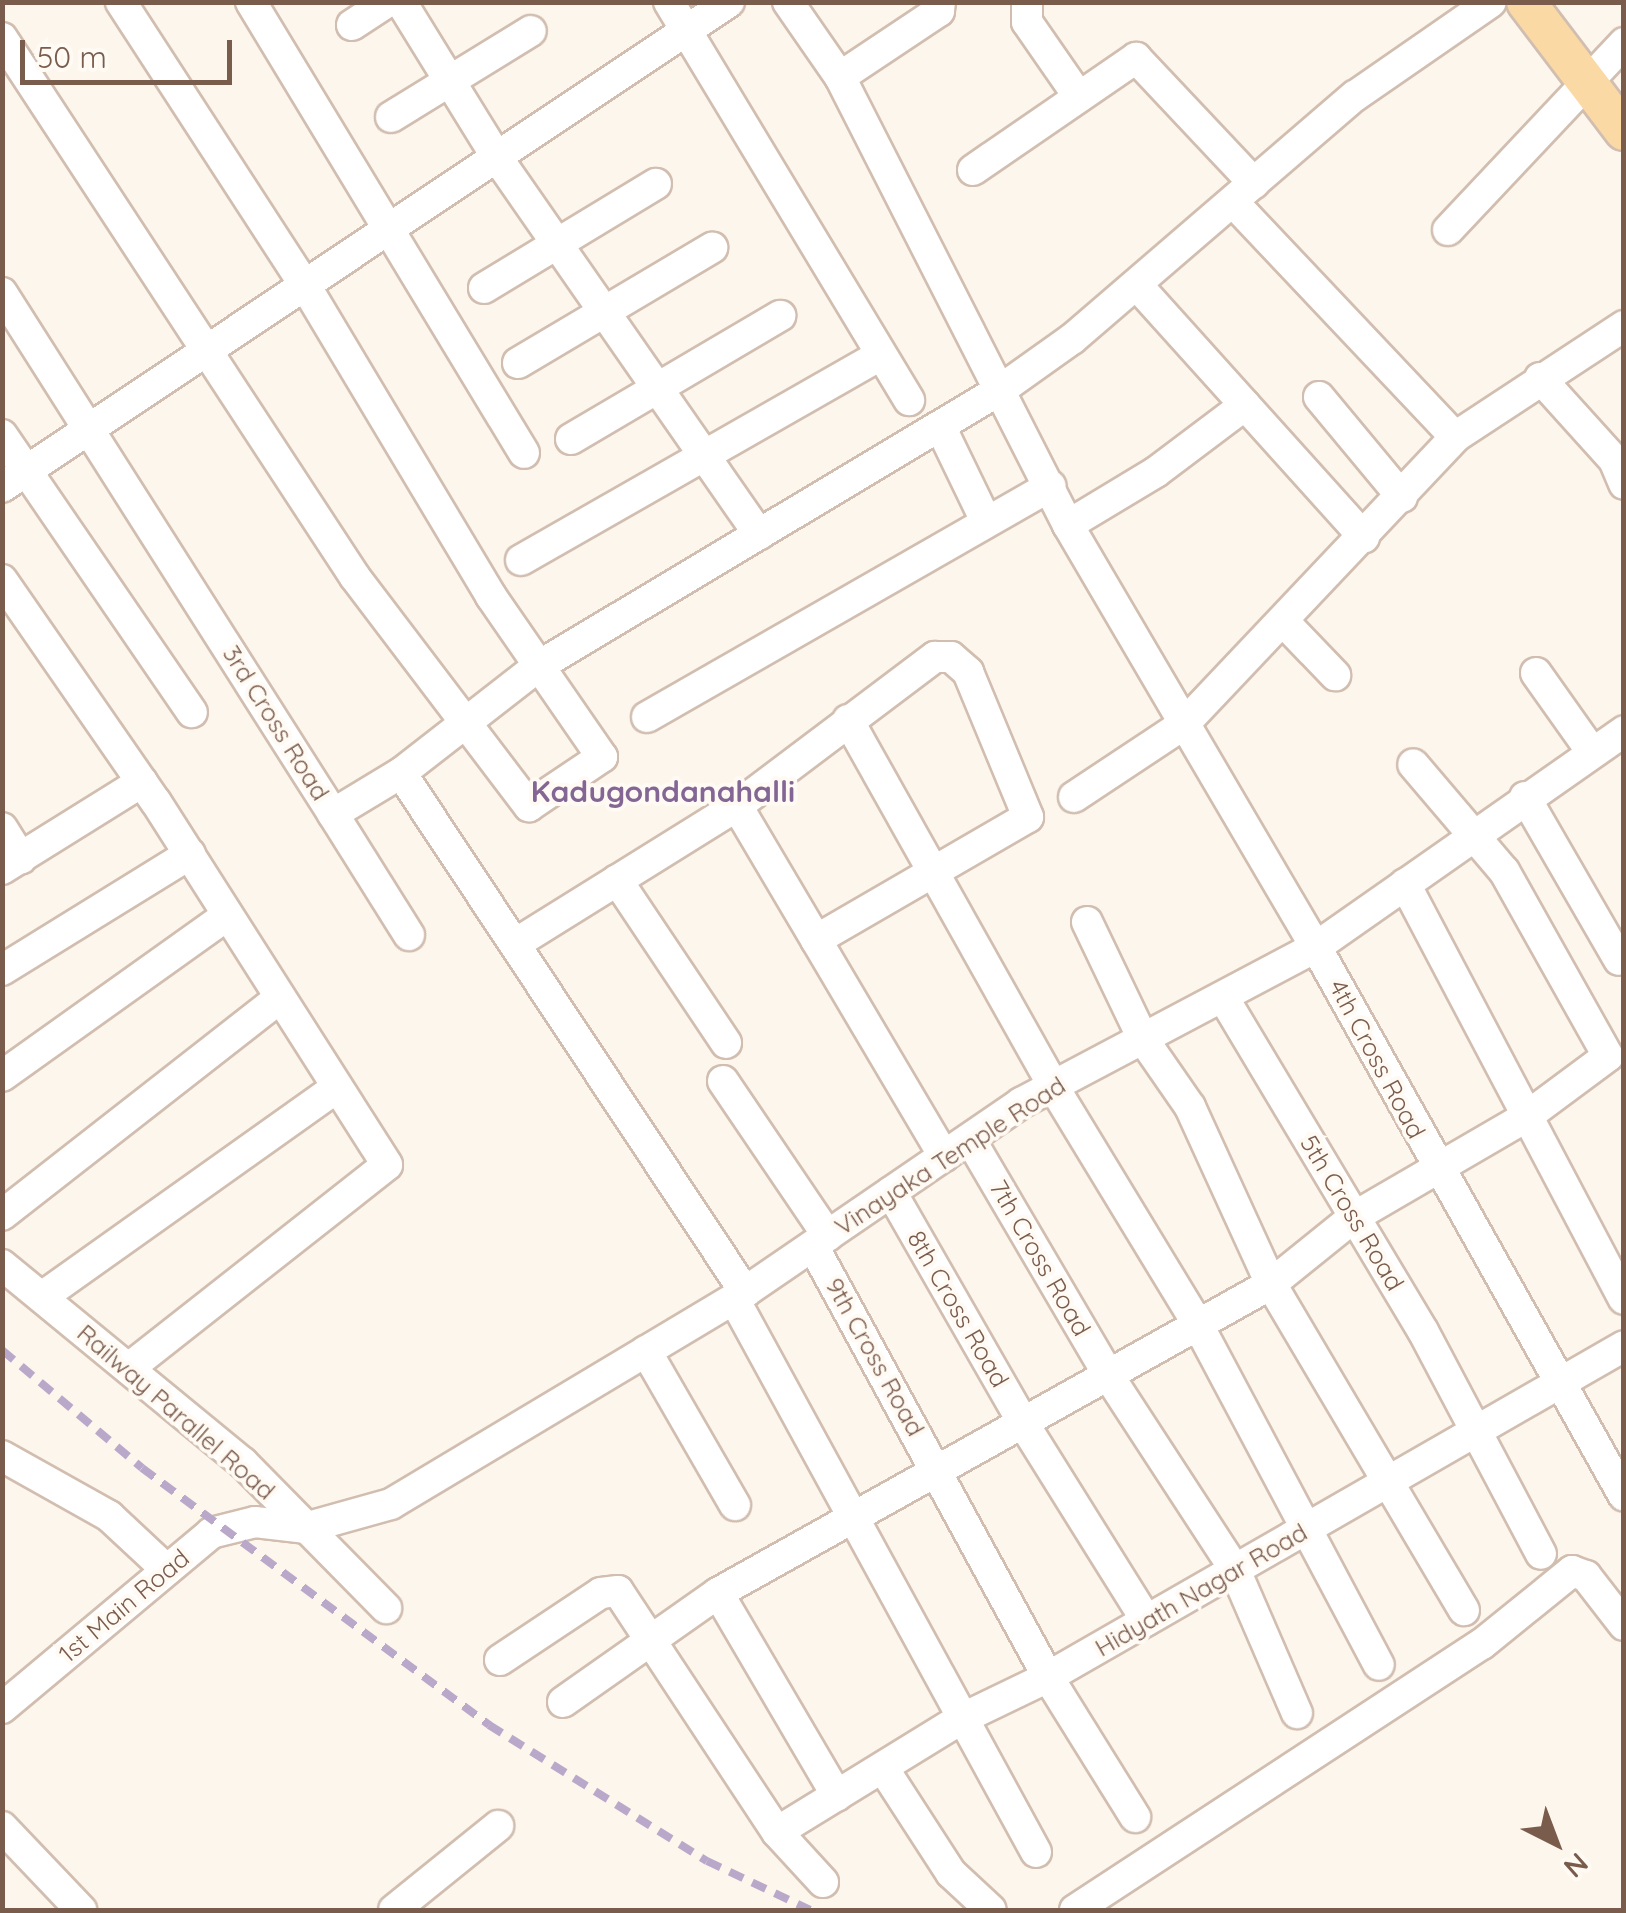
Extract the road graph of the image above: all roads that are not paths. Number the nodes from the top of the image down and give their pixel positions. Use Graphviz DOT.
graph roads {
  1 [pos="121,2"];
  2 [pos="251,2"];
  3 [pos="387,2"];
  4 [pos="401,2"];
  5 [pos="669,2"];
  6 [pos="729,2"];
  7 [pos="788,2"];
  8 [pos="940,2"];
  9 [pos="1027,2"];
  10 [pos="1491,2"];
  11 [pos="1526,2"];
  12 [pos="352,25"];
  13 [pos="531,31"];
  14 [pos="686,31"];
  15 [pos="2,38"];
  16 [pos="1624,43"];
  17 [pos="840,77"];
  18 [pos="451,82"];
  19 [pos="1590,86"];
  20 [pos="1079,98"];
  21 [pos="391,118"];
  22 [pos="1624,132"];
  23 [pos="496,156"];
  24 [pos="973,170"];
  25 [pos="656,184"];
  26 [pos="1243,192"];
  27 [pos="390,225"];
  28 [pos="1448,230"];
  29 [pos="556,243"];
  30 [pos="712,248"];
  31 [pos="304,284"];
  32 [pos="1137,285"];
  33 [pos="484,288"];
  34 [pos="2,293"];
  35 [pos="604,312"];
  36 [pos="780,316"];
  37 [pos="1624,326"];
  38 [pos="204,352"];
  39 [pos="880,355"];
  40 [pos="518,363"];
  41 [pos="1540,378"];
  42 [pos="1002,388"];
  43 [pos="657,390"];
  44 [pos="1319,397"];
  45 [pos="909,400"];
  46 [pos="1245,404"];
  47 [pos="942,428"];
  48 [pos="92,429"];
  49 [pos="2,435"];
  50 [pos="1455,438"];
  51 [pos="571,439"];
  52 [pos="524,454"];
  53 [pos="702,454"];
  54 [pos="15,479"];
  55 [pos="1624,484"];
  56 [pos="1051,486"];
  57 [pos="1402,496"];
  58 [pos="986,521"];
  59 [pos="1068,525"];
  60 [pos="759,535"];
  61 [pos="1364,537"];
  62 [pos="521,560"];
  63 [pos="2,580"];
  64 [pos="1284,622"];
  65 [pos="537,668"];
  66 [pos="1536,673"];
  67 [pos="1335,675"];
  68 [pos="192,712"];
  69 [pos="647,717"];
  70 [pos="848,720"];
  71 [pos="468,721"];
  72 [pos="1184,724"];
  73 [pos="1624,731"];
  74 [pos="1592,752"];
  75 [pos="1412,764"];
  76 [pos="401,773"];
  77 [pos="142,782"];
  78 [pos="1074,797"];
  79 [pos="1525,798"];
  80 [pos="737,806"];
  81 [pos="334,814"];
  82 [pos="2,828"];
  83 [pos="1471,833"];
  84 [pos="190,854"];
  85 [pos="12,863"];
  86 [pos="939,872"];
  87 [pos="617,880"];
  88 [pos="1405,884"];
  89 [pos="228,915"];
  90 [pos="1087,922"];
  91 [pos="410,935"];
  92 [pos="816,940"];
  93 [pos="514,944"];
  94 [pos="1316,947"];
  95 [pos="1619,960"];
  96 [pos="2,970"];
  97 [pos="1222,997"];
  98 [pos="280,998"];
  99 [pos="1143,1039"];
  100 [pos="726,1044"];
  101 [pos="1616,1067"];
  102 [pos="2,1076"];
  103 [pos="723,1081"];
  104 [pos="1054,1086"];
  105 [pos="336,1087"];
  106 [pos="1526,1117"];
  107 [pos="970,1138"];
  108 [pos="944,1156"];
  109 [pos="1436,1172"];
  110 [pos="892,1192"];
  111 [pos="2,1215"];
  112 [pos="1354,1217"];
  113 [pos="820,1241"];
  114 [pos="2,1265"];
  115 [pos="1272,1284"];
  116 [pos="740,1296"];
  117 [pos="42,1297"];
  118 [pos="1624,1299"];
  119 [pos="1198,1323"];
  120 [pos="1624,1346"];
  121 [pos="646,1351"];
  122 [pos="129,1368"];
  123 [pos="1110,1378"];
  124 [pos="1557,1383"];
  125 [pos="1025,1426"];
  126 [pos="1474,1433"];
  127 [pos="8,1468"];
  128 [pos="936,1468"];
  129 [pos="1390,1482"];
  130 [pos="1624,1496"];
  131 [pos="734,1505"];
  132 [pos="849,1518"];
  133 [pos="254,1522"];
  134 [pos="305,1528"];
  135 [pos="1303,1532"];
  136 [pos="1541,1554"];
  137 [pos="167,1570"];
  138 [pos="1235,1570"];
  139 [pos="718,1593"];
  140 [pos="386,1608"];
  141 [pos="1464,1610"];
  142 [pos="1146,1620"];
  143 [pos="1624,1625"];
  144 [pos="652,1640"];
  145 [pos="500,1660"];
  146 [pos="1379,1665"];
  147 [pos="1048,1677"];
  148 [pos="563,1702"];
  149 [pos="2,1708"];
  150 [pos="1296,1713"];
  151 [pos="959,1720"];
  152 [pos="884,1768"];
  153 [pos="837,1796"];
  154 [pos="1135,1818"];
  155 [pos="498,1826"];
  156 [pos="2,1827"];
  157 [pos="777,1832"];
  158 [pos="1036,1852"];
  159 [pos="823,1882"];
  160 [pos="81,1910"];
  161 [pos="394,1910"];
  162 [pos="991,1910"];
  163 [pos="1075,1910"];
  1 -- 31 [label="street"];
  2 -- 27 [label="street"];
  3 -- 12 [label="street"];
  4 -- 18 [label="street"];
  5 -- 14 [label="street"];
  6 -- 14 [label="street"];
  7 -- 17 [label="street, 4th Cross Road"];
  8 -- 17 [label="street"];
  9 -- 20 [label="street"];
  10 -- 26 [label="street, 3rd Cross Road"];
  11 -- 19 [label="main road"];
  13 -- 18 [label="street"];
  14 -- 23 [label="street"];
  14 -- 39 [label="street"];
  15 -- 38 [label="street"];
  16 -- 19 [label="street"];
  17 -- 42 [label="street, 4th Cross Road"];
  18 -- 21 [label="street"];
  18 -- 23 [label="street"];
  19 -- 22 [label="main road"];
  19 -- 28 [label="street"];
  20 -- 24 [label="street"];
  20 -- 26 [label="street"];
  23 -- 27 [label="street"];
  23 -- 29 [label="street"];
  25 -- 29 [label="street"];
  26 -- 32 [label="street, 3rd Cross Road"];
  26 -- 50 [label="street"];
  27 -- 31 [label="street"];
  27 -- 52 [label="street"];
  29 -- 33 [label="street"];
  29 -- 35 [label="street"];
  30 -- 35 [label="street"];
  31 -- 38 [label="street"];
  31 -- 65 [label="street"];
  32 -- 42 [label="street, 3rd Cross Road"];
  32 -- 46 [label="street"];
  34 -- 48 [label="street, 3rd Cross Road"];
  35 -- 40 [label="street"];
  35 -- 43 [label="street"];
  36 -- 43 [label="street"];
  37 -- 41 [label="street"];
  38 -- 48 [label="street"];
  38 -- 71 [label="street"];
  39 -- 45 [label="street"];
  39 -- 53 [label="street"];
  41 -- 50 [label="street"];
  41 -- 55 [label="street"];
  42 -- 47 [label="street, 3rd Cross Road"];
  42 -- 56 [label="street, 4th Cross Road"];
  43 -- 51 [label="street"];
  43 -- 53 [label="street"];
  44 -- 57 [label="street"];
  46 -- 59 [label="street"];
  46 -- 61 [label="street"];
  47 -- 58 [label="street"];
  47 -- 60 [label="street, 3rd Cross Road"];
  48 -- 54 [label="street"];
  48 -- 81 [label="street, 3rd Cross Road"];
  49 -- 54 [label="street"];
  50 -- 57 [label="street"];
  53 -- 60 [label="street"];
  53 -- 62 [label="street"];
  54 -- 68 [label="street"];
  56 -- 58 [label="street"];
  56 -- 59 [label="street, 4th Cross Road"];
  57 -- 61 [label="street"];
  58 -- 69 [label="street"];
  59 -- 72 [label="street, 4th Cross Road"];
  60 -- 65 [label="street, 3rd Cross Road"];
  61 -- 64 [label="street"];
  63 -- 77 [label="street"];
  64 -- 67 [label="street"];
  64 -- 72 [label="street"];
  65 -- 71 [label="street, 3rd Cross Road"];
  65 -- 71 [label="street"];
  66 -- 74 [label="street"];
  70 -- 80 [label="street"];
  70 -- 86 [label="street"];
  70 -- 86 [label="street"];
  71 -- 76 [label="street, 3rd Cross Road"];
  72 -- 78 [label="street"];
  72 -- 94 [label="street, 4th Cross Road"];
  73 -- 74 [label="street, Vinayaka Temple Road"];
  74 -- 79 [label="street, Vinayaka Temple Road"];
  75 -- 83 [label="street"];
  76 -- 81 [label="street, 3rd Cross Road"];
  76 -- 93 [label="street"];
  77 -- 84 [label="street"];
  77 -- 85 [label="street"];
  79 -- 83 [label="street, Vinayaka Temple Road"];
  79 -- 95 [label="street"];
  80 -- 87 [label="street"];
  80 -- 92 [label="street"];
  81 -- 91 [label="street"];
  82 -- 85 [label="street"];
  83 -- 88 [label="street, Vinayaka Temple Road"];
  83 -- 101 [label="street"];
  84 -- 89 [label="street"];
  84 -- 96 [label="street"];
  86 -- 92 [label="street"];
  86 -- 104 [label="street"];
  87 -- 93 [label="street"];
  87 -- 100 [label="street"];
  88 -- 94 [label="street, Vinayaka Temple Road"];
  88 -- 106 [label="street"];
  89 -- 98 [label="street"];
  89 -- 102 [label="street"];
  90 -- 99 [label="street"];
  92 -- 108 [label="street"];
  93 -- 116 [label="street"];
  94 -- 97 [label="street, Vinayaka Temple Road"];
  94 -- 109 [label="street, 4th Cross Road"];
  97 -- 99 [label="street, Vinayaka Temple Road"];
  97 -- 112 [label="street, 5th Cross Road"];
  98 -- 105 [label="street"];
  98 -- 111 [label="street"];
  99 -- 104 [label="street, Vinayaka Temple Road"];
  99 -- 115 [label="street"];
  101 -- 106 [label="street"];
  103 -- 113 [label="street, 9th Cross Road"];
  104 -- 107 [label="street, Vinayaka Temple Road"];
  104 -- 119 [label="street"];
  105 -- 117 [label="street"];
  105 -- 122 [label="street"];
  106 -- 109 [label="street"];
  106 -- 118 [label="street"];
  107 -- 108 [label="street, Vinayaka Temple Road"];
  107 -- 123 [label="street, 7th Cross Road"];
  108 -- 110 [label="street, Vinayaka Temple Road"];
  109 -- 112 [label="street"];
  109 -- 124 [label="street, 4th Cross Road"];
  110 -- 113 [label="street, Vinayaka Temple Road"];
  110 -- 125 [label="street, 8th Cross Road"];
  112 -- 115 [label="street"];
  112 -- 126 [label="street, 5th Cross Road"];
  113 -- 116 [label="street, Vinayaka Temple Road"];
  113 -- 128 [label="street, 9th Cross Road"];
  114 -- 117 [label="street, Railway Parallel Road"];
  115 -- 119 [label="street"];
  115 -- 129 [label="street"];
  116 -- 121 [label="street, Vinayaka Temple Road"];
  116 -- 132 [label="street"];
  117 -- 122 [label="street, Railway Parallel Road"];
  119 -- 123 [label="street"];
  119 -- 135 [label="street"];
  120 -- 124 [label="street, Hidyath Nagar Road"];
  121 -- 131 [label="street"];
  121 -- 134 [label="street, Vinayaka Temple Road"];
  122 -- 134 [label="street, Railway Parallel Road"];
  123 -- 125 [label="street"];
  123 -- 138 [label="street, 7th Cross Road"];
  124 -- 126 [label="street, Hidyath Nagar Road"];
  124 -- 130 [label="street, 4th Cross Road"];
  125 -- 128 [label="street"];
  125 -- 142 [label="street, 8th Cross Road"];
  126 -- 129 [label="street, Hidyath Nagar Road"];
  126 -- 136 [label="street, 5th Cross Road"];
  127 -- 137 [label="street"];
  128 -- 132 [label="street"];
  128 -- 147 [label="street, 9th Cross Road"];
  129 -- 135 [label="street, Hidyath Nagar Road"];
  129 -- 141 [label="street"];
  132 -- 139 [label="street"];
  132 -- 151 [label="street"];
  133 -- 134 [label="street, Vinayaka Temple Road"];
  133 -- 137 [label="street, 1st Main Road"];
  134 -- 140 [label="street, Railway Parallel Road"];
  135 -- 138 [label="street, Hidyath Nagar Road"];
  135 -- 146 [label="street"];
  137 -- 149 [label="street, 1st Main Road"];
  138 -- 142 [label="street, Hidyath Nagar Road"];
  138 -- 150 [label="street, 7th Cross Road"];
  139 -- 144 [label="street"];
  139 -- 153 [label="street"];
  142 -- 147 [label="street, Hidyath Nagar Road"];
  143 -- 163 [label="street"];
  144 -- 145 [label="street"];
  144 -- 148 [label="street"];
  144 -- 157 [label="street"];
  147 -- 151 [label="street, Hidyath Nagar Road"];
  147 -- 154 [label="street, 9th Cross Road"];
  151 -- 152 [label="street, Hidyath Nagar Road"];
  151 -- 158 [label="street"];
  152 -- 153 [label="street, Hidyath Nagar Road"];
  152 -- 162 [label="street"];
  153 -- 157 [label="street, Hidyath Nagar Road"];
  155 -- 161 [label="street"];
  156 -- 160 [label="street"];
  157 -- 159 [label="street"];
}
